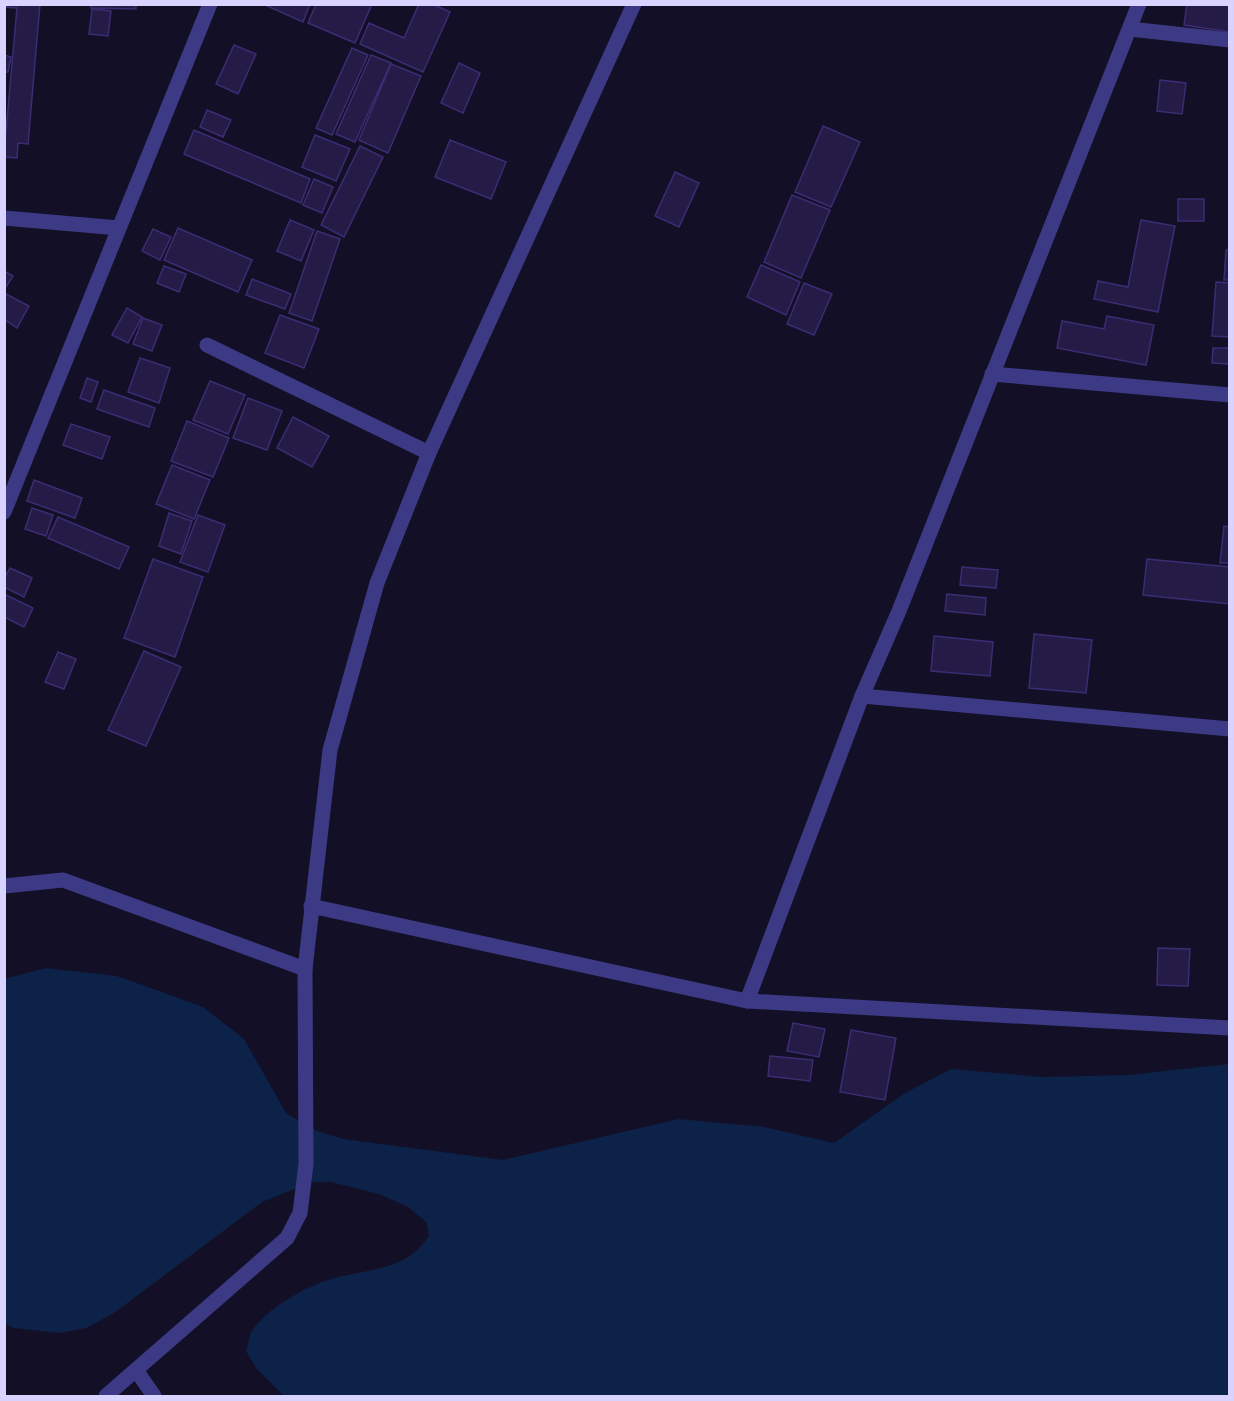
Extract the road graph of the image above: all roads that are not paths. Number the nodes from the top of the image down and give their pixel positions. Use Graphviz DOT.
graph roads {
  1 [pos="210,4"];
  2 [pos="634,4"];
  3 [pos="1139,4"];
  4 [pos="1130,29"];
  5 [pos="1230,40"];
  6 [pos="4,218"];
  7 [pos="119,228"];
  8 [pos="207,345"];
  9 [pos="992,374"];
  10 [pos="1230,395"];
  11 [pos="429,453"];
  12 [pos="4,512"];
  13 [pos="862,696"];
  14 [pos="1230,729"];
  15 [pos="4,886"];
  16 [pos="311,906"];
  17 [pos="305,969"];
  18 [pos="747,1001"];
  19 [pos="1230,1029"];
  20 [pos="136,1370"];
  21 [pos="106,1396"];
  22 [pos="154,1396"];
  1 -- 7 [label="street"];
  2 -- 11 [label="street"];
  3 -- 4 [label="street"];
  4 -- 5 [label="street"];
  4 -- 9 [label="street"];
  6 -- 7 [label="street"];
  7 -- 12 [label="street"];
  8 -- 11 [label="street"];
  9 -- 10 [label="street"];
  9 -- 13 [label="street"];
  11 -- 16 [label="street"];
  13 -- 14 [label="street"];
  13 -- 18 [label="street"];
  15 -- 17 [label="street"];
  16 -- 17 [label="street"];
  16 -- 18 [label="street"];
  17 -- 20 [label="street"];
  18 -- 19 [label="street"];
  20 -- 21 [label="street"];
  20 -- 22 [label="street"];
}
